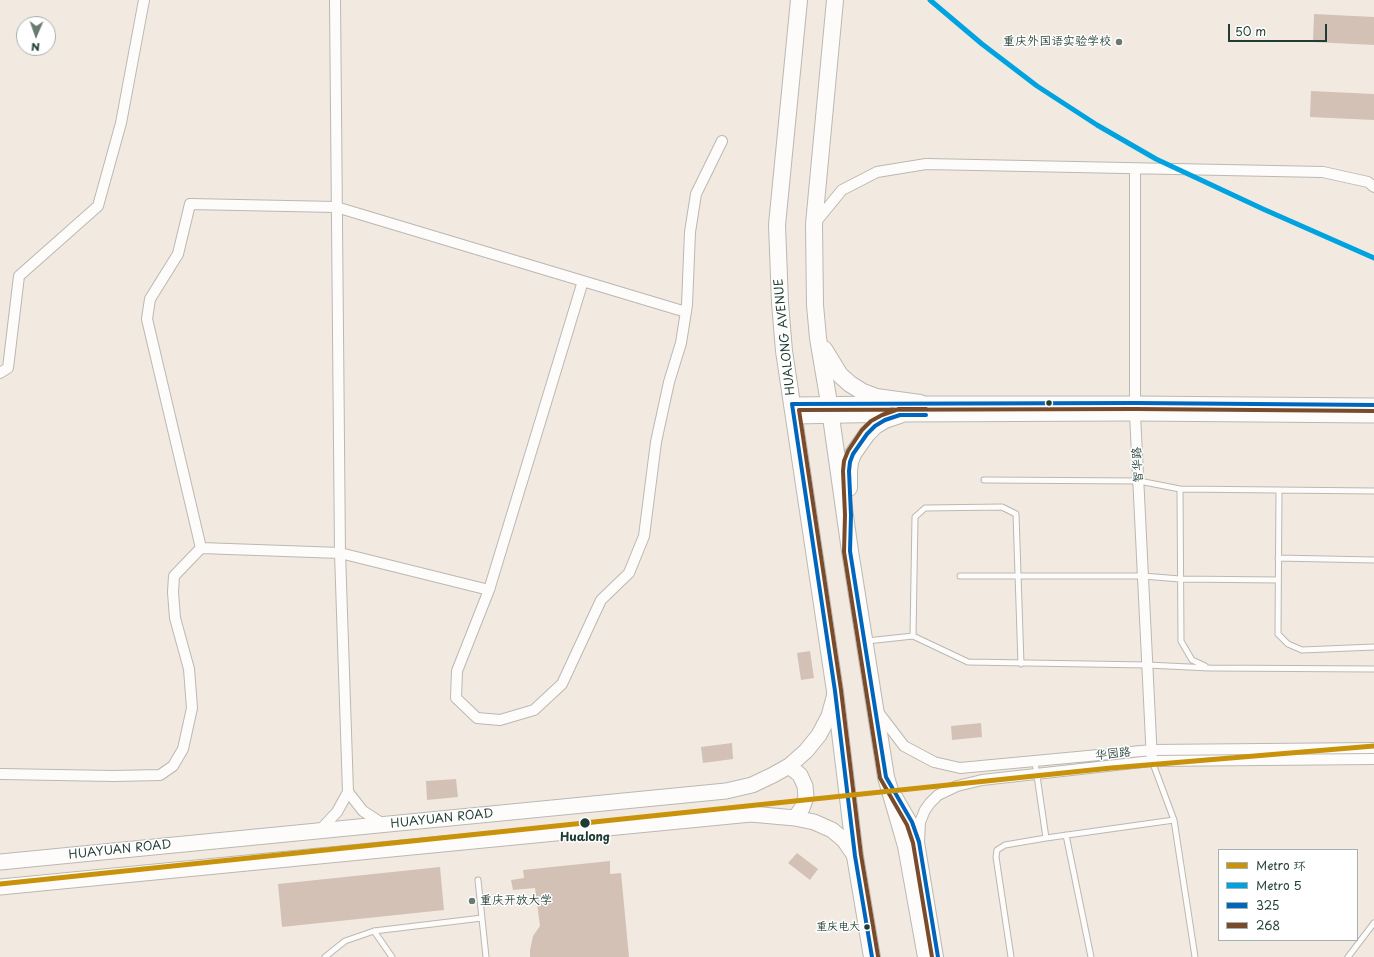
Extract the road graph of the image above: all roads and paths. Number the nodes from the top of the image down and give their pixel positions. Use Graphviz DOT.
graph roads {
  1 [pos="144,0"];
  2 [pos="335,0"];
  3 [pos="799,0"];
  4 [pos="835,0"];
  5 [pos="722,141"];
  6 [pos="1134,169"];
  7 [pos="1374,187"];
  8 [pos="336,207"];
  9 [pos="814,224"];
  10 [pos="582,281"];
  11 [pos="686,312"];
  12 [pos="818,338"];
  13 [pos="0,373"];
  14 [pos="920,403"];
  15 [pos="1374,405"];
  16 [pos="1135,408"];
  17 [pos="793,410"];
  18 [pos="830,410"];
  19 [pos="900,415"];
  20 [pos="1374,416"];
  21 [pos="984,480"];
  22 [pos="1139,481"];
  23 [pos="1180,489"];
  24 [pos="1279,490"];
  25 [pos="1374,490"];
  26 [pos="201,548"];
  27 [pos="850,551"];
  28 [pos="340,553"];
  29 [pos="1278,558"];
  30 [pos="1374,560"];
  31 [pos="960,576"];
  32 [pos="1018,576"];
  33 [pos="1143,576"];
  34 [pos="1180,579"];
  35 [pos="1278,580"];
  36 [pos="489,590"];
  37 [pos="913,636"];
  38 [pos="865,641"];
  39 [pos="1374,647"];
  40 [pos="1022,664"];
  41 [pos="1147,665"];
  42 [pos="1210,668"];
  43 [pos="1374,669"];
  44 [pos="836,691"];
  45 [pos="875,709"];
  46 [pos="1374,748"];
  47 [pos="1152,750"];
  48 [pos="1374,759"];
  49 [pos="1152,761"];
  50 [pos="1035,762"];
  51 [pos="789,766"];
  52 [pos="0,774"];
  53 [pos="1037,774"];
  54 [pos="886,777"];
  55 [pos="348,792"];
  56 [pos="795,818"];
  57 [pos="1174,820"];
  58 [pos="384,824"];
  59 [pos="320,830"];
  60 [pos="1066,835"];
  61 [pos="1046,838"];
  62 [pos="919,842"];
  63 [pos="855,856"];
  64 [pos="0,862"];
  65 [pos="478,880"];
  66 [pos="0,887"];
  67 [pos="482,918"];
  68 [pos="1374,923"];
  69 [pos="374,931"];
  70 [pos="1374,933"];
  71 [pos="1366,934"];
  72 [pos="325,957"];
  73 [pos="392,957"];
  74 [pos="486,957"];
  75 [pos="872,957"];
  76 [pos="926,957"];
  77 [pos="938,957"];
  78 [pos="1011,957"];
  79 [pos="1091,957"];
  80 [pos="1191,957"];
  81 [pos="1195,957"];
  82 [pos="1348,957"];
  1 -- 13 [label="street"];
  2 -- 8 [label="street"];
  3 -- 17 [label="main road, HUALONG AVENUE"];
  4 -- 9 [label="main road"];
  5 -- 11 [label="street"];
  6 -- 7 [label="street"];
  6 -- 9 [label="street"];
  6 -- 16 [label="street, 智华路"];
  8 -- 10 [label="street"];
  8 -- 26 [label="street"];
  8 -- 28 [label="street"];
  9 -- 12 [label="main road"];
  10 -- 11 [label="street"];
  10 -- 36 [label="street"];
  11 -- 36 [label="street"];
  12 -- 14 [label="main road"];
  12 -- 18 [label="main road"];
  14 -- 16 [label="street"];
  14 -- 18 [label="street"];
  15 -- 16 [label="street"];
  16 -- 19 [label="street"];
  16 -- 20 [label="street"];
  16 -- 22 [label="street, 智华路"];
  17 -- 18 [label="street"];
  17 -- 44 [label="main road, HUALONG AVENUE"];
  18 -- 19 [label="street"];
  18 -- 27 [label="main road"];
  19 -- 27 [label="main road"];
  21 -- 22 [label="lane"];
  22 -- 23 [label="lane"];
  22 -- 33 [label="street, 智华路"];
  23 -- 24 [label="lane"];
  23 -- 34 [label="lane"];
  24 -- 25 [label="lane"];
  24 -- 29 [label="lane"];
  26 -- 28 [label="street"];
  26 -- 52 [label="street"];
  27 -- 38 [label="main road"];
  28 -- 36 [label="street"];
  28 -- 55 [label="street"];
  29 -- 30 [label="lane"];
  29 -- 35 [label="lane"];
  31 -- 32 [label="lane"];
  32 -- 33 [label="lane"];
  32 -- 37 [label="lane"];
  32 -- 40 [label="lane"];
  33 -- 34 [label="lane"];
  33 -- 41 [label="street, 智华路"];
  34 -- 35 [label="lane"];
  34 -- 42 [label="lane"];
  35 -- 39 [label="lane"];
  37 -- 38 [label="lane"];
  37 -- 40 [label="lane"];
  38 -- 45 [label="main road"];
  40 -- 41 [label="lane"];
  41 -- 42 [label="lane"];
  41 -- 47 [label="street, 智华路"];
  42 -- 43 [label="lane"];
  44 -- 51 [label="main road, HUAYUAN ROAD"];
  44 -- 63 [label="main road, HUALONG AVENUE"];
  45 -- 50 [label="street, 华园路"];
  45 -- 54 [label="main road"];
  46 -- 47 [label="street, 华园路"];
  47 -- 49 [label="street, 智华路"];
  47 -- 50 [label="street, 华园路"];
  48 -- 49 [label="street, 华园路"];
  49 -- 53 [label="street, 华园路"];
  49 -- 57 [label="lane"];
  50 -- 53 [label="lane"];
  51 -- 56 [label="main road"];
  51 -- 58 [label="main road, HUAYUAN ROAD"];
  53 -- 61 [label="lane"];
  53 -- 62 [label="street, 华园路"];
  54 -- 62 [label="street"];
  54 -- 76 [label="main road"];
  55 -- 58 [label="street"];
  55 -- 59 [label="street"];
  56 -- 63 [label="main road, HUAYUAN ROAD"];
  56 -- 66 [label="main road, HUAYUAN ROAD"];
  57 -- 60 [label="lane"];
  57 -- 81 [label="lane"];
  58 -- 59 [label="main road, HUAYUAN ROAD"];
  59 -- 64 [label="main road, HUAYUAN ROAD"];
  60 -- 61 [label="lane"];
  60 -- 79 [label="lane"];
  61 -- 78 [label="lane"];
  62 -- 77 [label="street"];
  63 -- 75 [label="main road, HUALONG AVENUE"];
  65 -- 67 [label="lane"];
  67 -- 69 [label="lane"];
  67 -- 74 [label="lane"];
  68 -- 71 [label="lane"];
  69 -- 72 [label="lane"];
  69 -- 73 [label="lane"];
  70 -- 71 [label="lane"];
  71 -- 82 [label="lane"];
  80 -- 81 [label="lane"];
}
